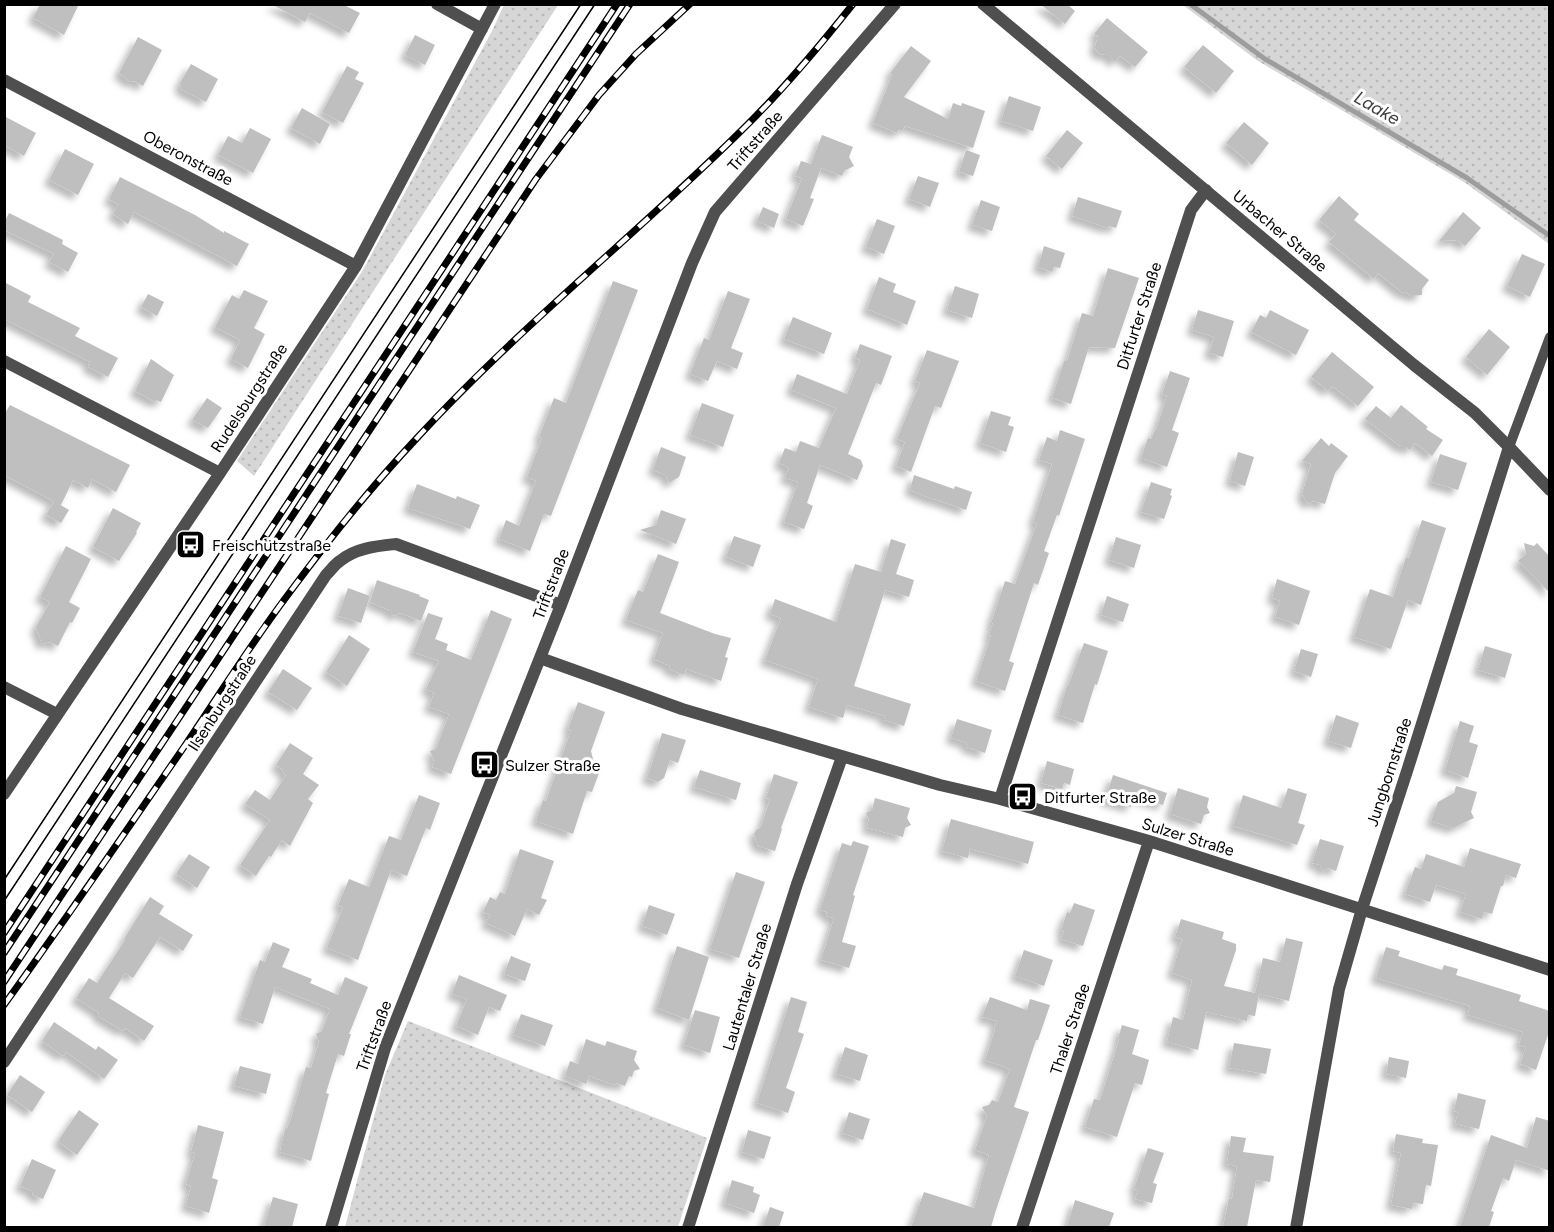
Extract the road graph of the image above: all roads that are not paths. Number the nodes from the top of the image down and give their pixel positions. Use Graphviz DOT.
graph roads {
  1 [pos="436,4"];
  2 [pos="495,4"];
  3 [pos="895,4"];
  4 [pos="983,4"];
  5 [pos="482,29"];
  6 [pos="4,80"];
  7 [pos="1206,190"];
  8 [pos="356,266"];
  9 [pos="1550,337"];
  10 [pos="4,361"];
  11 [pos="1509,447"];
  12 [pos="220,473"];
  13 [pos="1550,490"];
  14 [pos="561,605"];
  15 [pos="540,658"];
  16 [pos="4,687"];
  17 [pos="57,714"];
  18 [pos="842,757"];
  19 [pos="4,794"];
  20 [pos="1000,799"];
  21 [pos="1149,842"];
  22 [pos="1362,909"];
  23 [pos="1550,970"];
  24 [pos="4,1062"];
  25 [pos="331,1227"];
  26 [pos="688,1227"];
  27 [pos="1022,1227"];
  28 [pos="1296,1227"];
  1 -- 5 [label="street"];
  2 -- 5 [label="street, Rudelsburgstraße"];
  3 -- 14 [label="street, Triftstraße"];
  4 -- 7 [label="street, Urbacher Straße"];
  5 -- 8 [label="street, Rudelsburgstraße"];
  6 -- 8 [label="street, Oberonstraße"];
  7 -- 11 [label="street, Urbacher Straße"];
  7 -- 20 [label="street, Ditfurter Straße"];
  8 -- 12 [label="street, Rudelsburgstraße"];
  9 -- 11 [label="lane, Jungbornstraße"];
  10 -- 12 [label="street"];
  11 -- 13 [label="street, Urbacher Straße"];
  11 -- 22 [label="street, Jungbornstraße"];
  12 -- 17 [label="street, Rudelsburgstraße"];
  14 -- 15 [label="street, Triftstraße"];
  14 -- 24 [label="street, Ilsenburgstraße"];
  15 -- 18 [label="street, Sulzer Straße"];
  15 -- 25 [label="street, Triftstraße"];
  16 -- 17 [label="street"];
  17 -- 19 [label="street, Rudelsburgstraße"];
  18 -- 20 [label="street, Sulzer Straße"];
  18 -- 26 [label="street, Lautentaler Straße"];
  20 -- 21 [label="street, Sulzer Straße"];
  21 -- 22 [label="street, Sulzer Straße"];
  21 -- 27 [label="street, Thaler Straße"];
  22 -- 23 [label="street, Sulzer Straße"];
  22 -- 28 [label="street, Jungbornstraße"];
}
